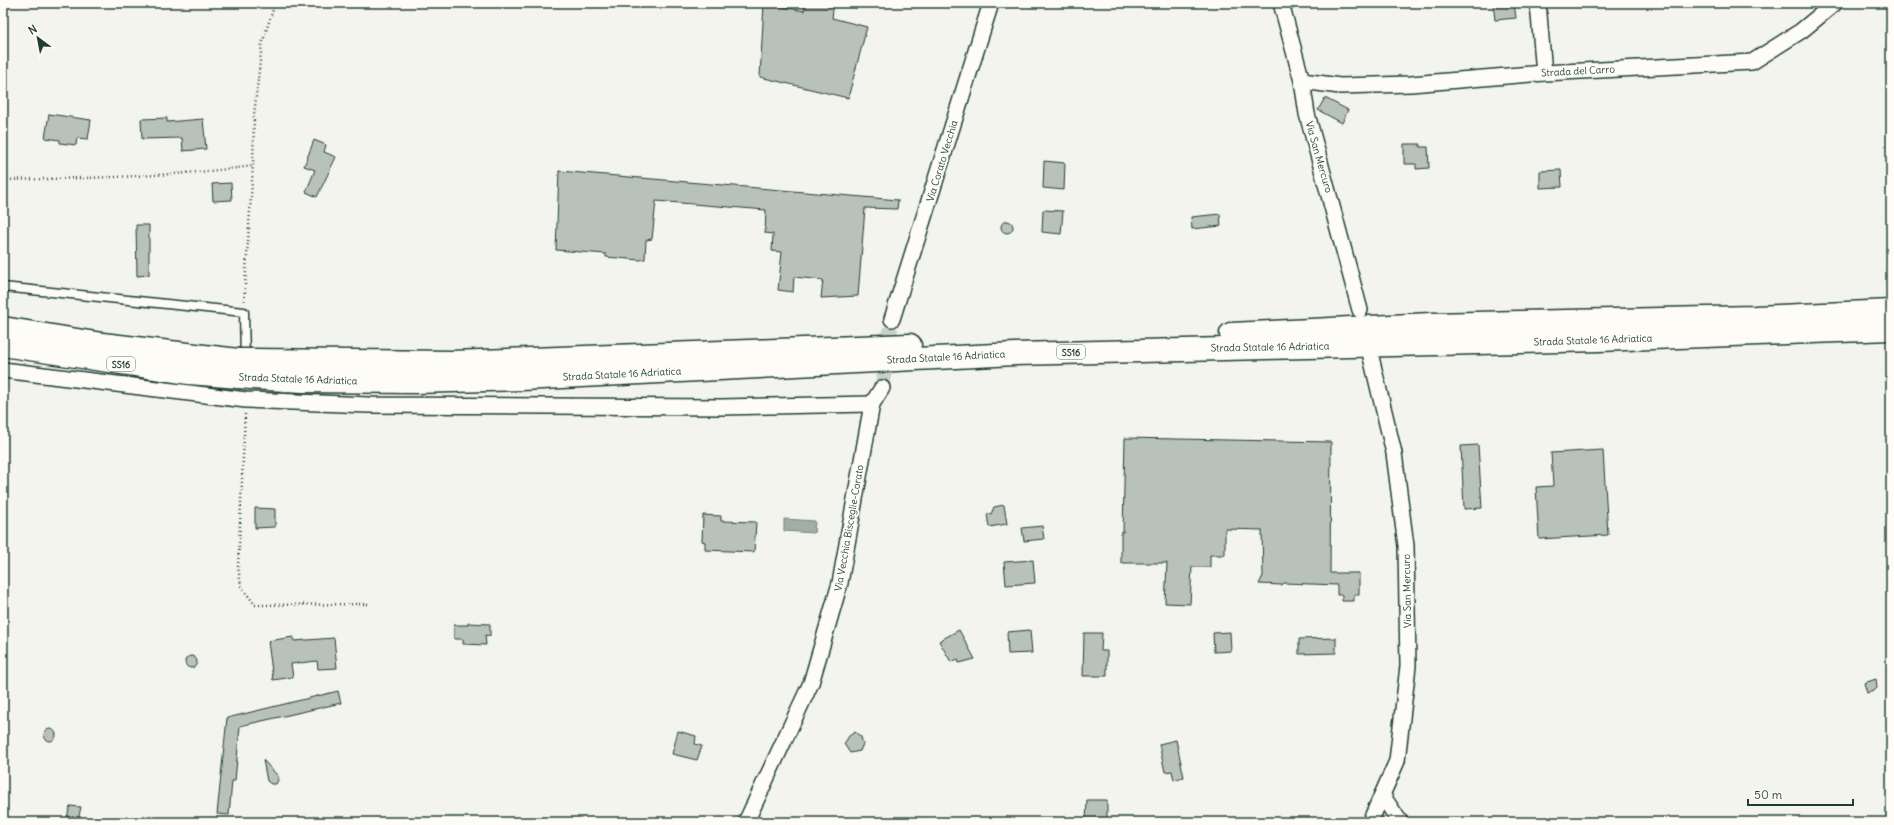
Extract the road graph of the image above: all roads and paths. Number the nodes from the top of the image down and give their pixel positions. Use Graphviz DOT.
graph roads {
  1 [pos="275,3"];
  2 [pos="991,3"];
  3 [pos="1281,3"];
  4 [pos="1538,3"];
  5 [pos="1836,3"];
  6 [pos="1544,73"];
  7 [pos="1302,81"];
  8 [pos="253,166"];
  9 [pos="3,180"];
  10 [pos="3,287"];
  11 [pos="1360,310"];
  12 [pos="1891,311"];
  13 [pos="244,312"];
  14 [pos="892,319"];
  15 [pos="3,328"];
  16 [pos="1891,329"];
  17 [pos="3,345"];
  18 [pos="1371,357"];
  19 [pos="3,370"];
  20 [pos="245,378"];
  21 [pos="882,388"];
  22 [pos="872,404"];
  23 [pos="369,604"];
  24 [pos="1382,795"];
  25 [pos="746,822"];
  26 [pos="1370,822"];
  27 [pos="1400,822"];
  1 -- 8 [label="path"];
  2 -- 14 [label="street, Via Corato Vecchia"];
  3 -- 7 [label="street, Via San Mercuro"];
  4 -- 6 [label="street"];
  5 -- 6 [label="street, Strada del Carro"];
  6 -- 7 [label="street, Strada del Carro"];
  7 -- 11 [label="street, Via San Mercuro"];
  8 -- 9 [label="path"];
  8 -- 13 [label="path"];
  10 -- 13 [label="lane"];
  12 -- 20 [label="highway, Strada Statale 16 Adriatica / SS16"];
  13 -- 20 [label="lane"];
  15 -- 20 [label="highway, Strada Statale 16 Adriatica / SS16"];
  16 -- 20 [label="highway, Strada Statale 16 Adriatica / SS16"];
  17 -- 20 [label="highway, Strada Statale 16 Adriatica / SS16"];
  18 -- 24 [label="street, Via San Mercuro"];
  19 -- 20 [label="street"];
  20 -- 22 [label="street"];
  20 -- 23 [label="path"];
  21 -- 22 [label="street, Via Vecchia Bisceglie-Corato"];
  22 -- 25 [label="street, Via Vecchia Bisceglie-Corato"];
  24 -- 26 [label="street, Via San Mercuro"];
  24 -- 27 [label="street"];
}
